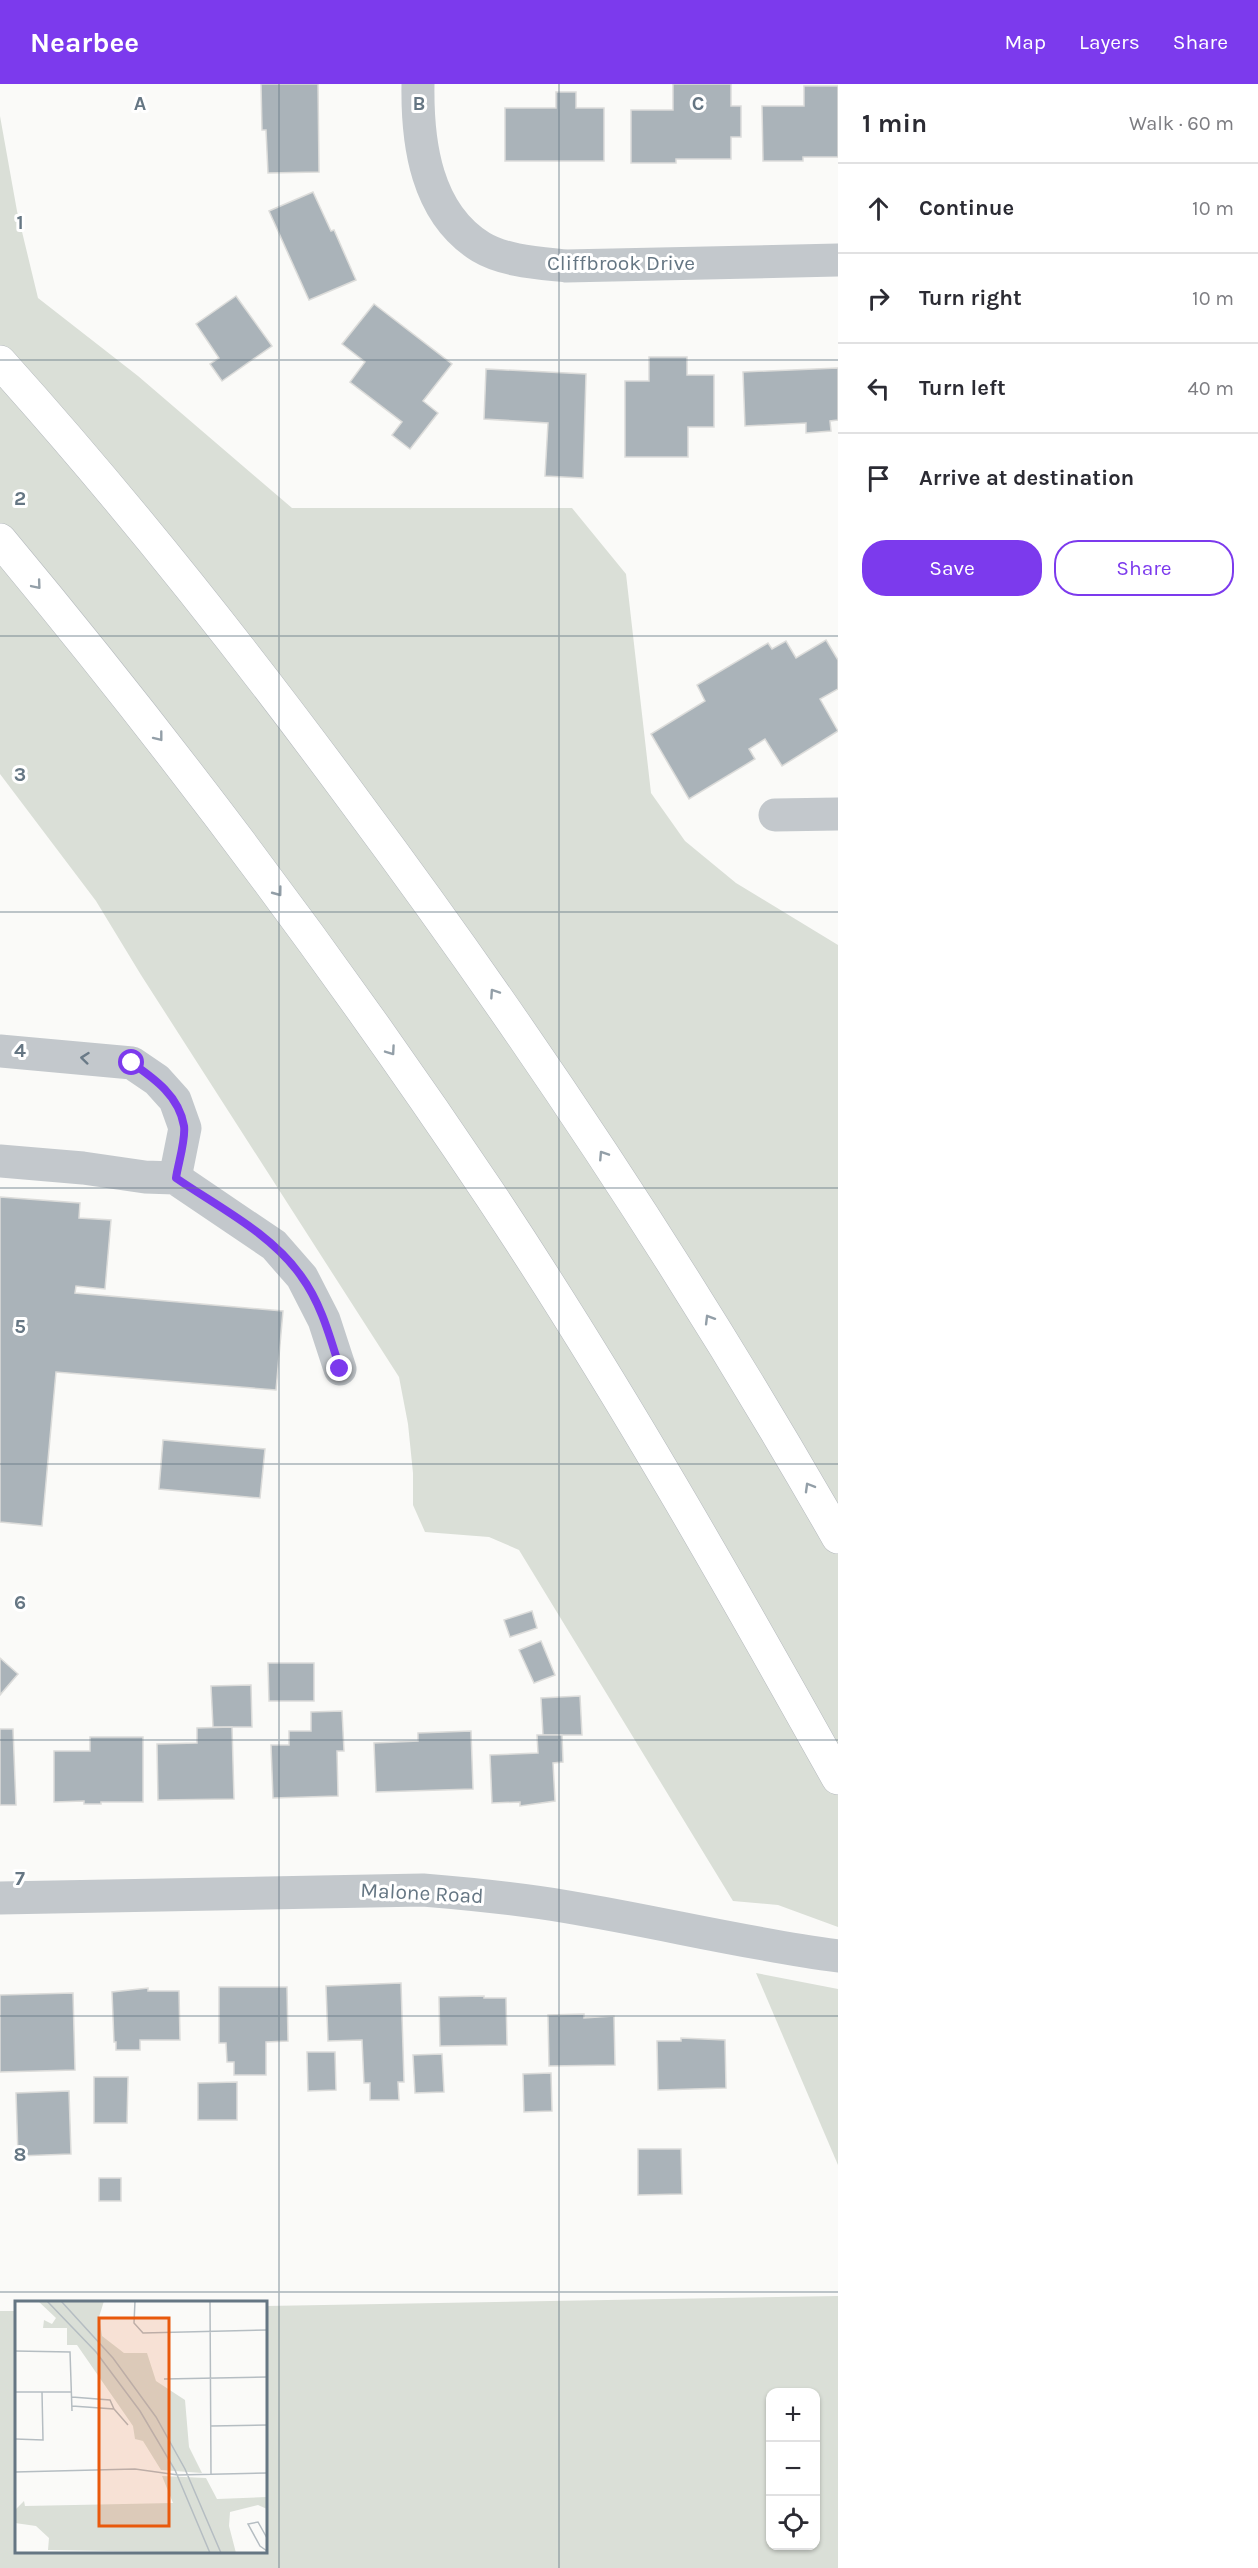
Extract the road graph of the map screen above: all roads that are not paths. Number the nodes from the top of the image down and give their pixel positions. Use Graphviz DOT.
graph roads {
  1 [pos="418,84"];
  2 [pos="838,260"];
  3 [pos="0,362"];
  4 [pos="0,540"];
  5 [pos="775,814"];
  6 [pos="838,814"];
  7 [pos="0,1051"];
  8 [pos="0,1161"];
  9 [pos="176,1178"];
  10 [pos="340,1369"];
  11 [pos="838,1537"];
  12 [pos="838,1778"];
  13 [pos="0,1898"];
  14 [pos="838,1956"];
  1 -- 2 [label="street, Cliffbrook Drive"];
  11 -- 3 [label="highway, one-way"];
  4 -- 12 [label="highway, one-way"];
  5 -- 6 [label="street"];
  9 -- 7 [label="street, one-way"];
  8 -- 9 [label="street"];
  9 -- 10 [label="street"];
  13 -- 14 [label="street, Malone Road"];
}
